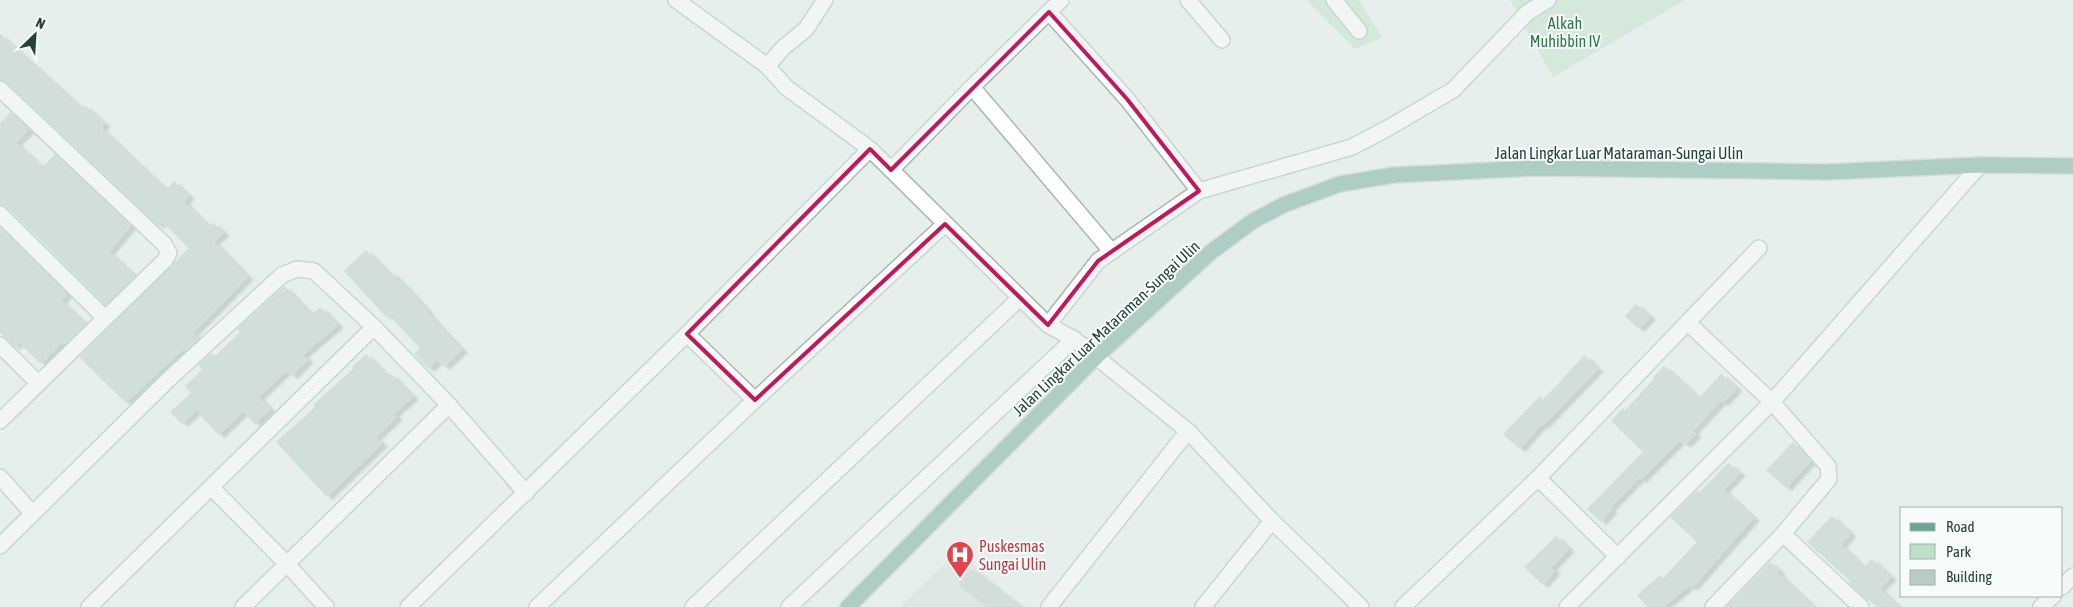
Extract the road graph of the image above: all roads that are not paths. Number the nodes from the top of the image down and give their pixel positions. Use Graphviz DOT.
graph roads {
  1 [pos="676,0"];
  2 [pos="825,0"];
  3 [pos="1061,0"];
  4 [pos="1188,0"];
  5 [pos="1334,0"];
  6 [pos="1548,0"];
  7 [pos="1049,12"];
  8 [pos="1359,31"];
  9 [pos="1222,40"];
  10 [pos="767,66"];
  11 [pos="972,87"];
  12 [pos="0,89"];
  13 [pos="870,149"];
  14 [pos="1980,165"];
  15 [pos="2073,166"];
  16 [pos="890,170"];
  17 [pos="1199,191"];
  18 [pos="0,214"];
  19 [pos="945,224"];
  20 [pos="1759,248"];
  21 [pos="1112,252"];
  22 [pos="1020,298"];
  23 [pos="104,317"];
  24 [pos="1688,323"];
  25 [pos="1048,325"];
  26 [pos="374,327"];
  27 [pos="687,334"];
  28 [pos="1074,339"];
  29 [pos="0,345"];
  30 [pos="1096,357"];
  31 [pos="38,383"];
  32 [pos="755,400"];
  33 [pos="1772,402"];
  34 [pos="449,405"];
  35 [pos="0,420"];
  36 [pos="1188,431"];
  37 [pos="0,477"];
  38 [pos="1538,478"];
  39 [pos="211,487"];
  40 [pos="526,493"];
  41 [pos="32,513"];
  42 [pos="1272,520"];
  43 [pos="1783,534"];
  44 [pos="0,546"];
  45 [pos="1618,557"];
  46 [pos="288,564"];
  47 [pos="2073,576"];
  48 [pos="2063,586"];
  49 [pos="2051,597"];
  50 [pos="89,607"];
  51 [pos="243,607"];
  52 [pos="326,607"];
  53 [pos="408,607"];
  54 [pos="537,607"];
  55 [pos="693,607"];
  56 [pos="789,607"];
  57 [pos="848,607"];
  58 [pos="1049,607"];
  59 [pos="1203,607"];
  60 [pos="1360,607"];
  61 [pos="1403,607"];
  62 [pos="1567,607"];
  63 [pos="1713,607"];
  64 [pos="1861,607"];
  65 [pos="2041,607"];
  1 -- 10 [label="street"];
  2 -- 10 [label="street"];
  3 -- 7 [label="street"];
  4 -- 9 [label="street"];
  5 -- 8 [label="street"];
  6 -- 17 [label="street"];
  7 -- 11 [label="street"];
  7 -- 17 [label="street"];
  10 -- 13 [label="street"];
  11 -- 16 [label="street"];
  11 -- 21 [label="street"];
  12 -- 23 [label="street"];
  13 -- 16 [label="street"];
  13 -- 27 [label="street"];
  14 -- 15 [label="main road, Jalan Lingkar Luar Mataraman-Sungai Ulin"];
  14 -- 30 [label="main road, Jalan Lingkar Luar Mataraman-Sungai Ulin"];
  14 -- 33 [label="street"];
  16 -- 19 [label="street"];
  17 -- 21 [label="street"];
  18 -- 23 [label="street"];
  19 -- 22 [label="street"];
  19 -- 32 [label="street"];
  20 -- 24 [label="street"];
  21 -- 25 [label="street"];
  22 -- 25 [label="street"];
  22 -- 55 [label="street"];
  23 -- 31 [label="street"];
  24 -- 33 [label="street"];
  24 -- 38 [label="street"];
  25 -- 28 [label="street"];
  26 -- 34 [label="street"];
  26 -- 39 [label="street"];
  26 -- 41 [label="street"];
  27 -- 32 [label="street"];
  27 -- 40 [label="street"];
  28 -- 30 [label="street"];
  28 -- 56 [label="street"];
  29 -- 31 [label="street"];
  30 -- 36 [label="street"];
  30 -- 57 [label="main road, Jalan Lingkar Luar Mataraman-Sungai Ulin"];
  31 -- 35 [label="street"];
  32 -- 54 [label="street"];
  33 -- 43 [label="street"];
  33 -- 45 [label="street"];
  34 -- 40 [label="street"];
  34 -- 46 [label="street"];
  36 -- 42 [label="street"];
  36 -- 58 [label="street"];
  37 -- 41 [label="street"];
  38 -- 45 [label="street"];
  38 -- 61 [label="street"];
  39 -- 46 [label="street"];
  39 -- 50 [label="street"];
  40 -- 53 [label="street"];
  41 -- 44 [label="street"];
  42 -- 59 [label="street"];
  42 -- 60 [label="street"];
  43 -- 63 [label="street"];
  43 -- 64 [label="street"];
  45 -- 62 [label="street"];
  46 -- 51 [label="street"];
  46 -- 52 [label="street"];
  47 -- 48 [label="street"];
  49 -- 65 [label="street"];
}
